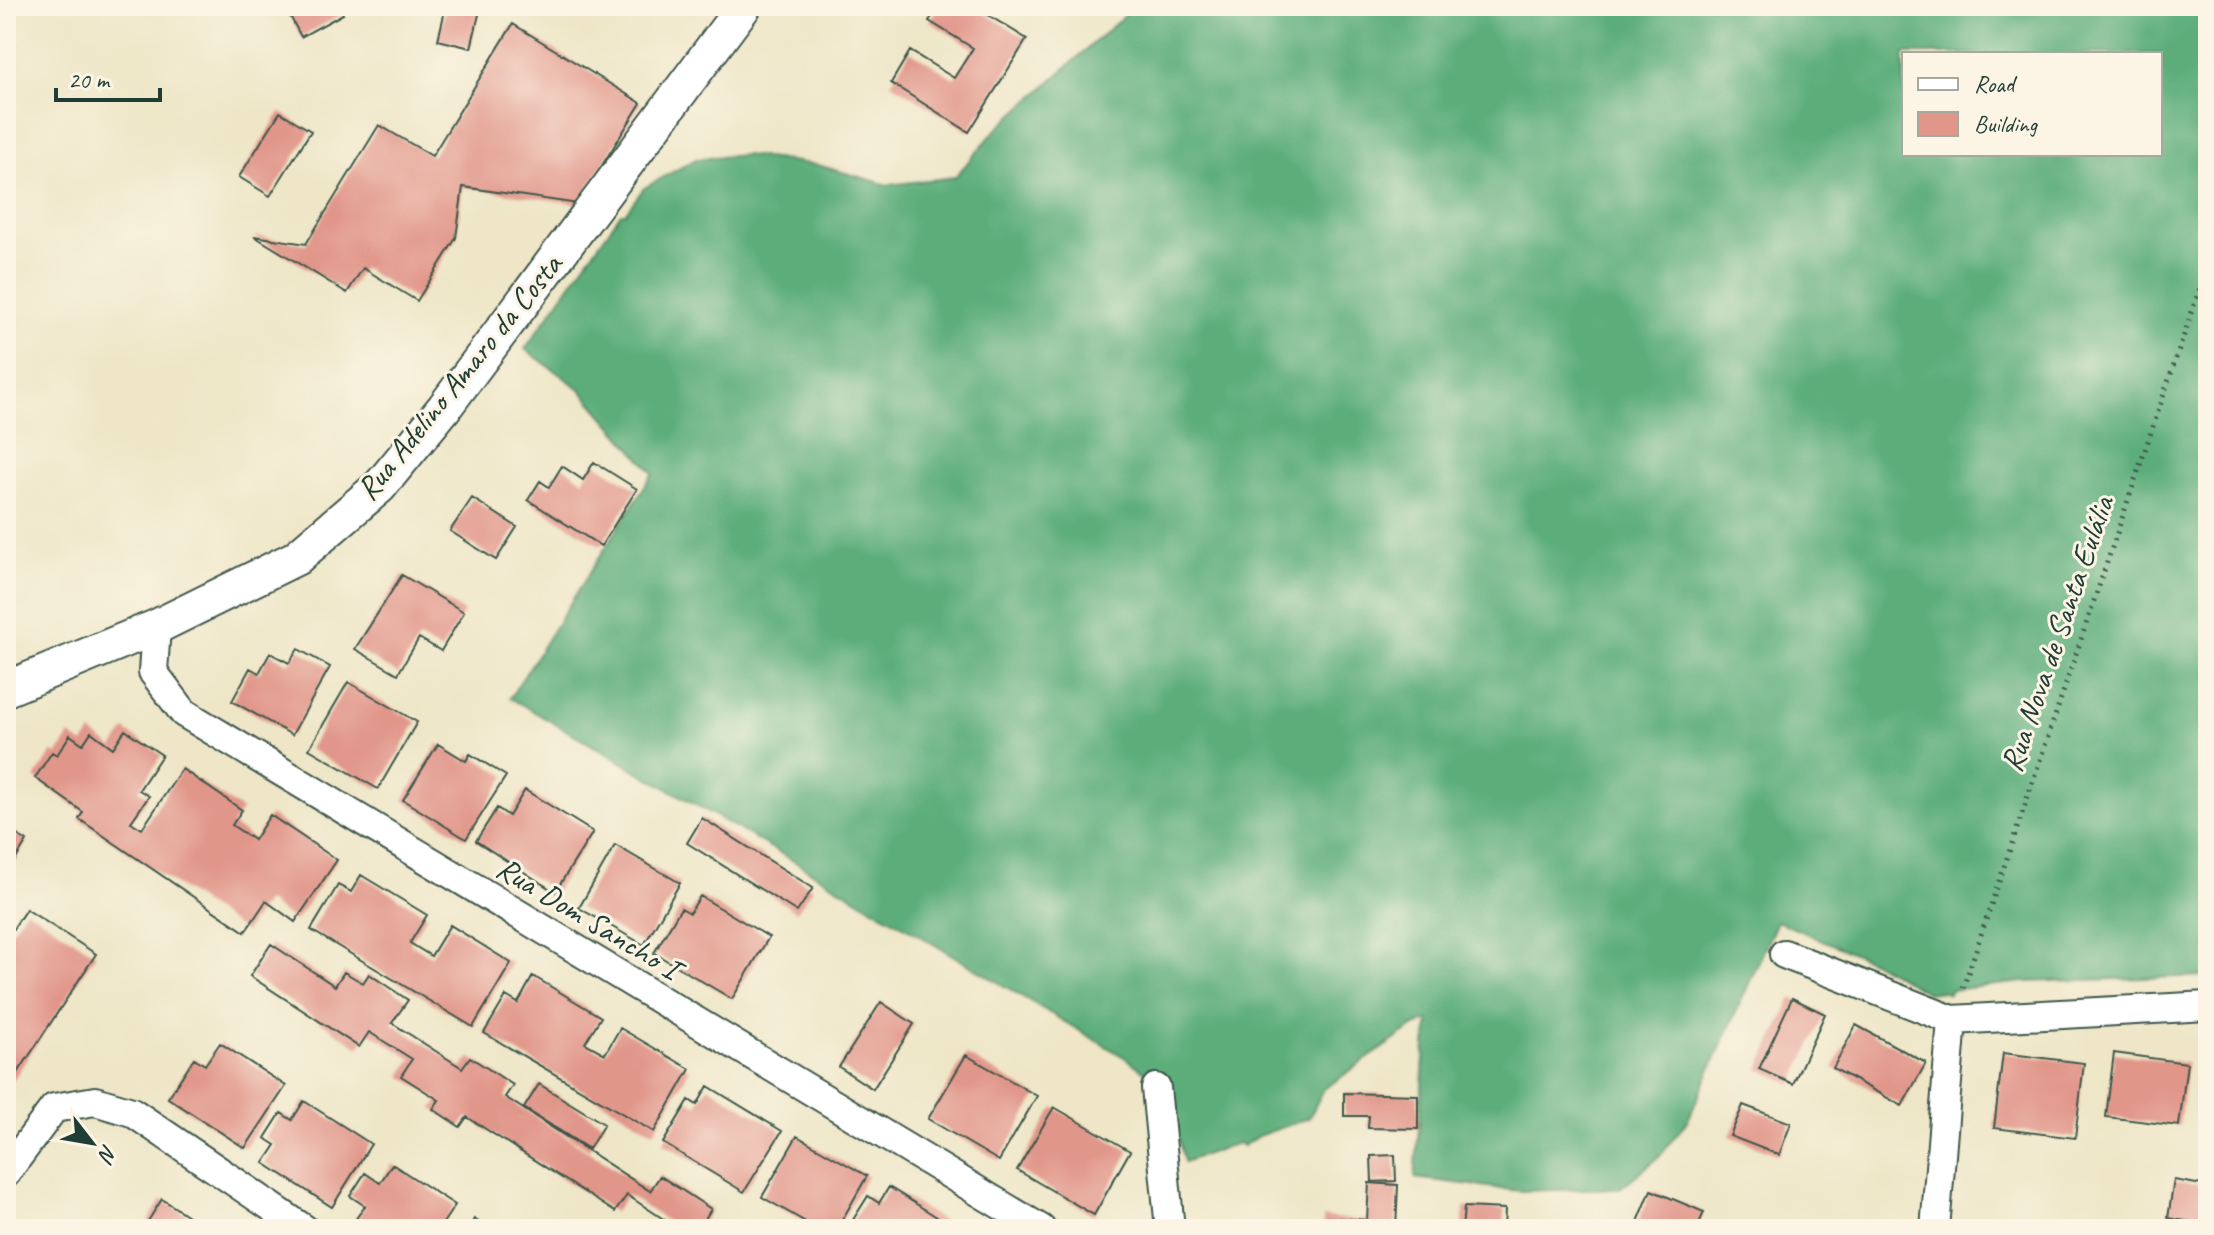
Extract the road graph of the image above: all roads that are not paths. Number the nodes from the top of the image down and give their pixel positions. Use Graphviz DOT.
graph roads {
  1 [pos="744,6"];
  2 [pos="156,627"];
  3 [pos="6,689"];
  4 [pos="1784,954"];
  5 [pos="2208,1006"];
  6 [pos="1952,1020"];
  7 [pos="1156,1088"];
  8 [pos="6,1173"];
  9 [pos="304,1229"];
  10 [pos="1041,1229"];
  11 [pos="1170,1229"];
  12 [pos="1935,1229"];
  1 -- 2 [label="street, Rua Adelino Amaro da Costa"];
  2 -- 3 [label="street, Rua Adelino Amaro da Costa"];
  2 -- 10 [label="street, Rua Dom Sancho I"];
  4 -- 6 [label="street"];
  5 -- 6 [label="street"];
  6 -- 12 [label="street"];
  7 -- 11 [label="street"];
  8 -- 9 [label="street"];
}
